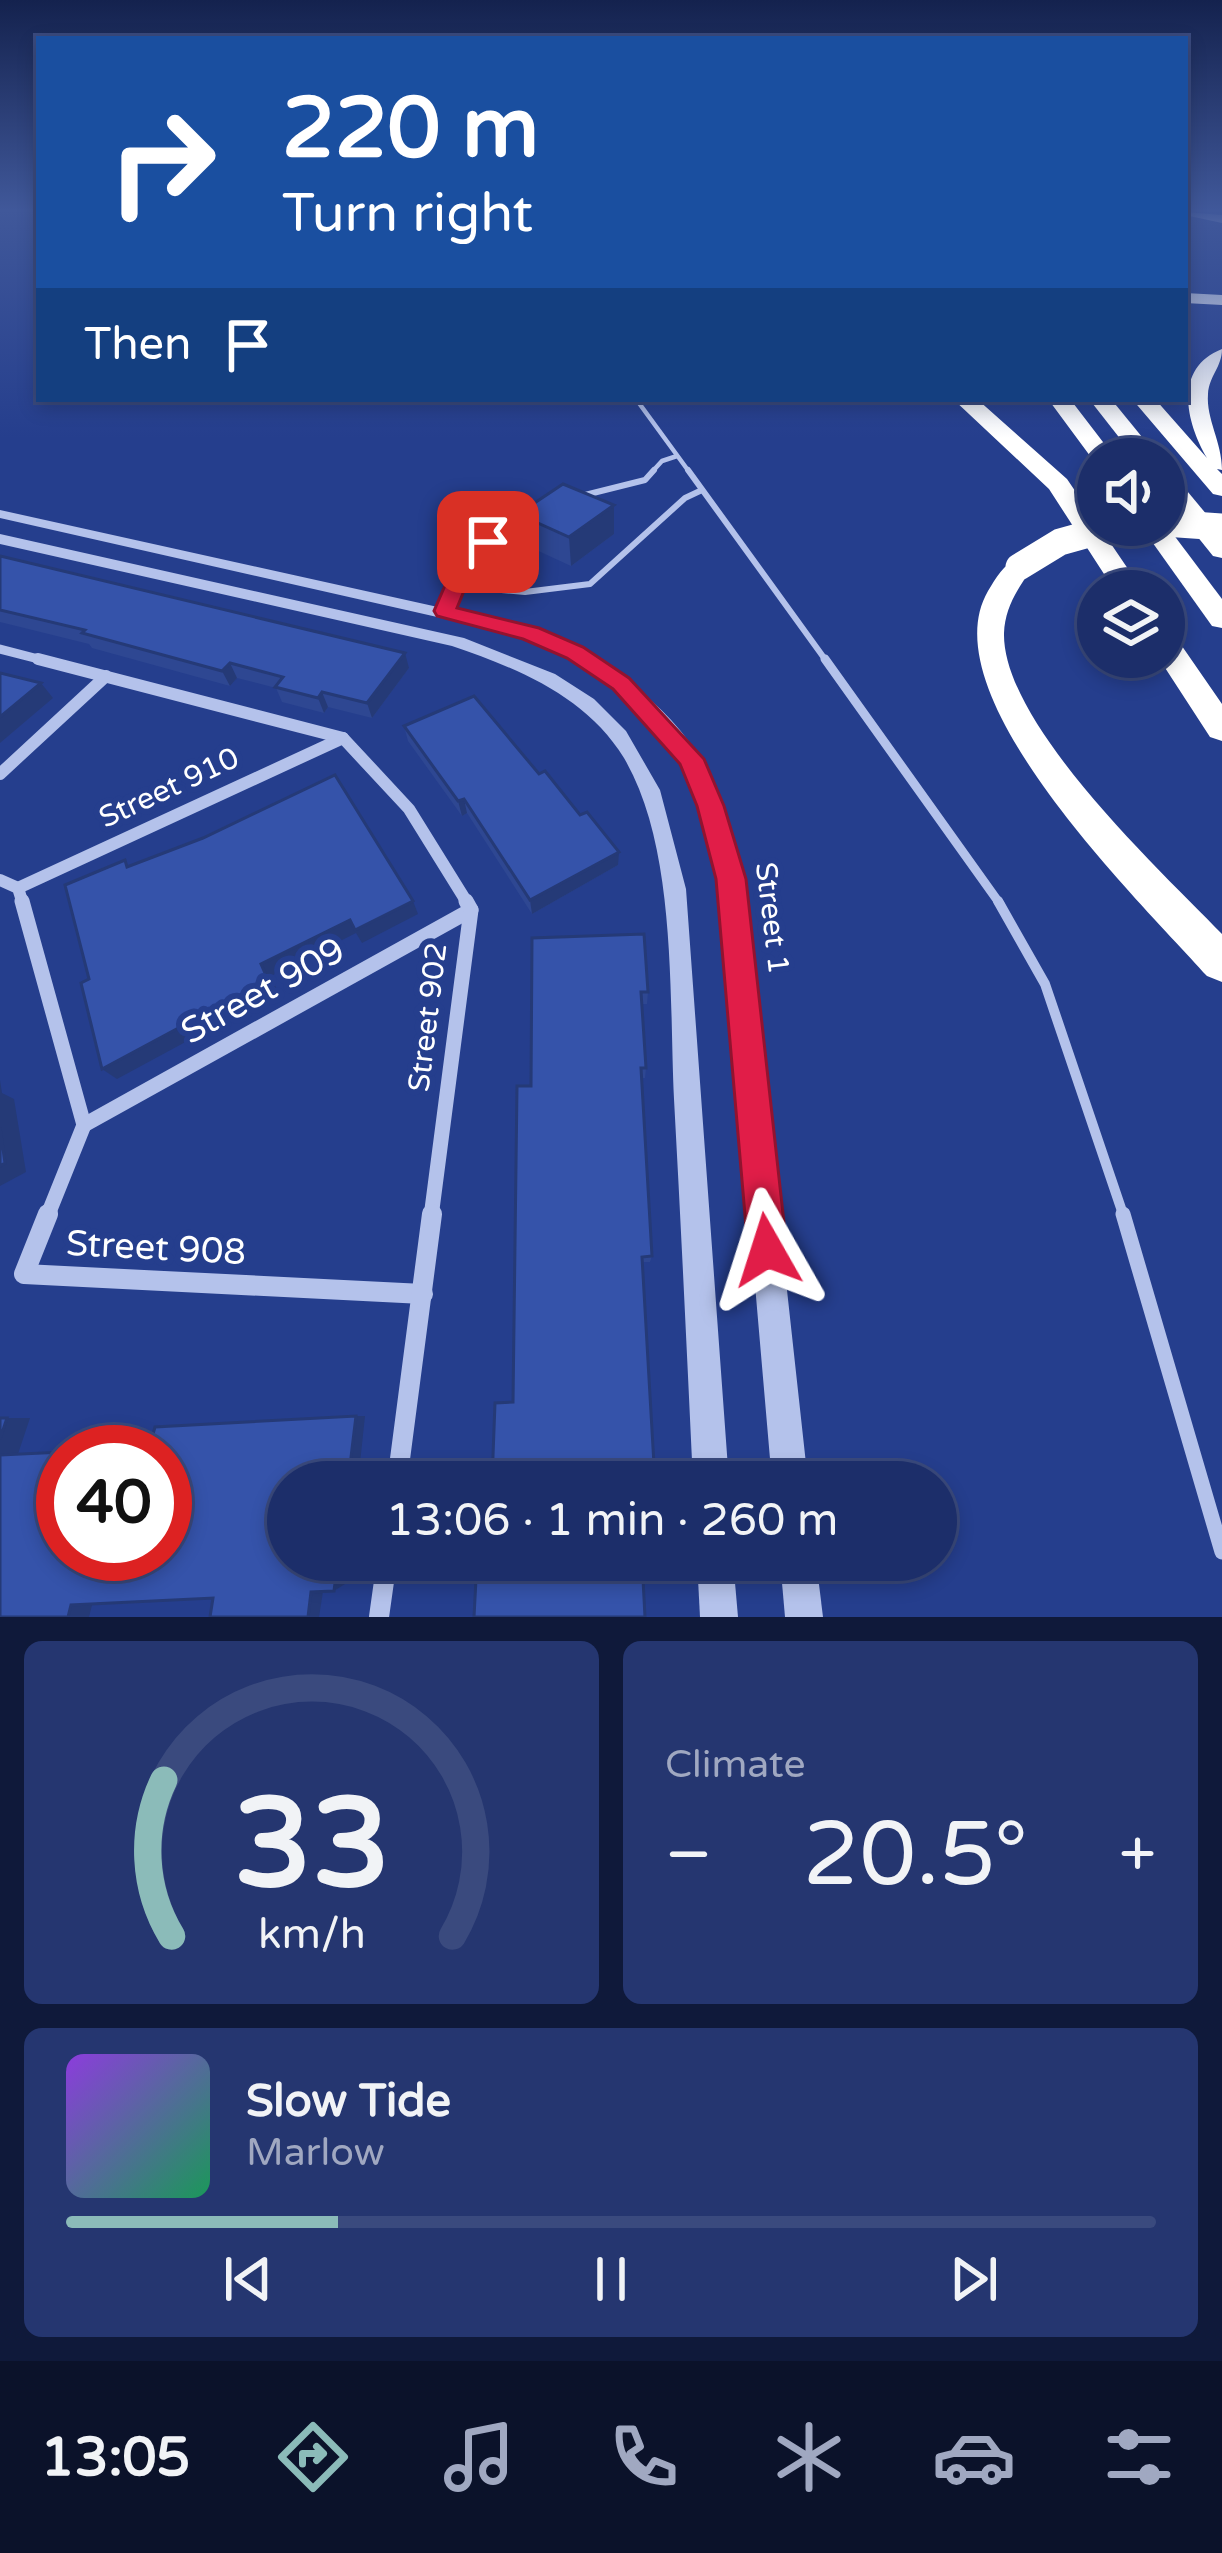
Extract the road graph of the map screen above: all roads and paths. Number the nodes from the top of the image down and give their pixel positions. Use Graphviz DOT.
graph roads {
  1 [pos="1188,298"];
  2 [pos="1222,300"];
  3 [pos="1222,355"];
  4 [pos="638,402"];
  5 [pos="967,402"];
  6 [pos="1061,402"];
  7 [pos="1102,402"];
  8 [pos="1146,402"];
  9 [pos="1016,416"];
  10 [pos="1088,438"];
  11 [pos="1131,438"];
  12 [pos="677,456"];
  13 [pos="1222,463"];
  14 [pos="1058,484"];
  15 [pos="1222,489"];
  16 [pos="702,490"];
  17 [pos="572,499"];
  18 [pos="1185,505"];
  19 [pos="541,510"];
  20 [pos="0,514"];
  21 [pos="1185,524"];
  22 [pos="1222,527"];
  23 [pos="88,533"];
  24 [pos="0,537"];
  25 [pos="1077,537"];
  26 [pos="1168,546"];
  27 [pos="1222,550"];
  28 [pos="1115,570"];
  29 [pos="454,586"];
  30 [pos="445,611"];
  31 [pos="1222,620"];
  32 [pos="0,649"];
  33 [pos="1185,674"];
  34 [pos="106,676"];
  35 [pos="1222,729"];
  36 [pos="343,738"];
  37 [pos="0,773"];
  38 [pos="0,880"];
  39 [pos="18,888"];
  40 [pos="471,910"];
  41 [pos="1222,963"];
  42 [pos="84,1125"];
  43 [pos="423,1294"];
  44 [pos="401,1461"];
  45 [pos="710,1461"];
  46 [pos="788,1461"];
  47 [pos="1222,1552"];
  48 [pos="384,1581"];
  49 [pos="716,1581"];
  50 [pos="800,1581"];
  51 [pos="379,1617"];
  52 [pos="719,1617"];
  53 [pos="804,1617"];
  1 -- 2 [label="highway"];
  3 -- 13 [label="highway"];
  4 -- 12 [label="lane"];
  5 -- 14 [label="highway"];
  6 -- 10 [label="highway"];
  7 -- 11 [label="highway"];
  8 -- 15 [label="highway"];
  9 -- 14 [label="highway"];
  12 -- 16 [label="lane"];
  12 -- 17 [label="lane"];
  14 -- 28 [label="highway"];
  16 -- 29 [label="lane"];
  16 -- 47 [label="lane"];
  18 -- 27 [label="highway"];
  19 -- 29 [label="lane"];
  20 -- 23 [label="street, Street 1"];
  21 -- 22 [label="highway, bridge"];
  23 -- 24 [label="street"];
  23 -- 30 [label="street, Street 1"];
  24 -- 45 [label="street"];
  25 -- 41 [label="highway, bridge"];
  26 -- 31 [label="highway"];
  29 -- 30 [label="lane"];
  30 -- 46 [label="street, Street 1"];
  32 -- 34 [label="street"];
  33 -- 35 [label="highway"];
  34 -- 36 [label="street"];
  34 -- 37 [label="street"];
  36 -- 39 [label="street, Street 910"];
  36 -- 40 [label="street, Street 902"];
  38 -- 39 [label="street"];
  39 -- 42 [label="street"];
  40 -- 42 [label="street, Street 909"];
  40 -- 43 [label="street, Street 902"];
  42 -- 43 [label="street, Street 908"];
  43 -- 44 [label="street, Street 902"];
  48 -- 51 [label="street"];
  49 -- 52 [label="street"];
  50 -- 53 [label="street"];
}
